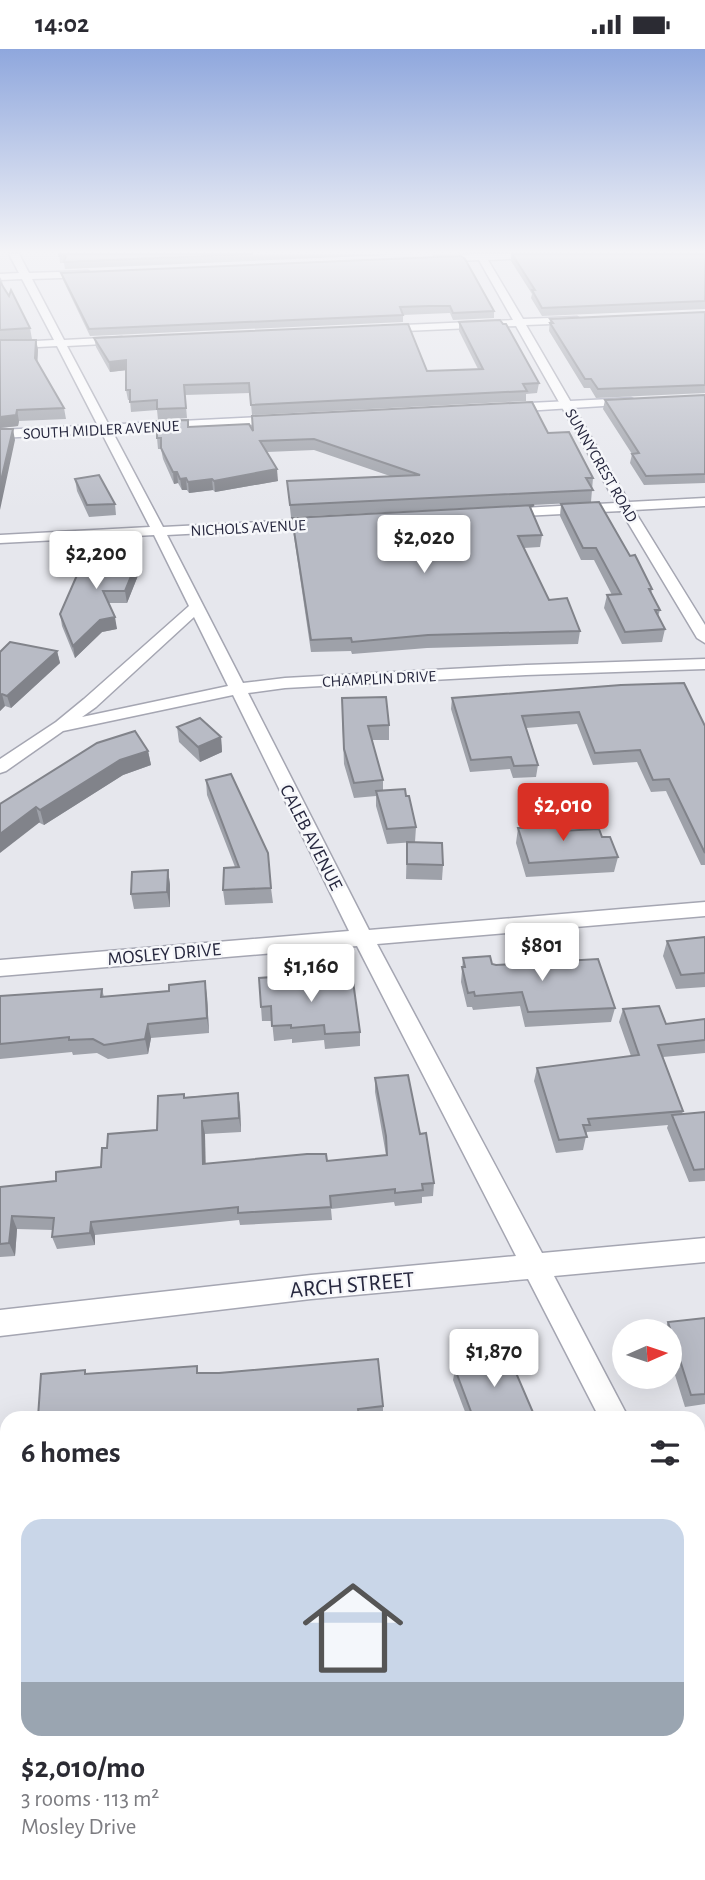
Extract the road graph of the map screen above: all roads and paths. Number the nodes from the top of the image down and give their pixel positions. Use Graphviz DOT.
graph roads {
  1 [pos="58,339"];
  2 [pos="530,339"];
  3 [pos="134,340"];
  4 [pos="60,343"];
  5 [pos="0,346"];
  6 [pos="638,402"];
  7 [pos="568,405"];
  8 [pos="489,409"];
  9 [pos="294,419"];
  10 [pos="105,429"];
  11 [pos="0,434"];
  12 [pos="705,502"];
  13 [pos="625,506"];
  14 [pos="486,514"];
  15 [pos="335,522"];
  16 [pos="159,532"];
  17 [pos="0,539"];
  18 [pos="196,607"];
  19 [pos="705,638"];
  20 [pos="705,664"];
  21 [pos="237,689"];
  22 [pos="57,727"];
  23 [pos="0,768"];
  24 [pos="705,909"];
  25 [pos="362,936"];
  26 [pos="0,968"];
  27 [pos="705,1250"];
  28 [pos="535,1267"];
  29 [pos="0,1323"];
  30 [pos="611,1411"];
  1 -- 4 [label="street, CALEB AVENUE"];
  2 -- 7 [label="street, SUNNYCREST ROAD"];
  3 -- 4 [label="street"];
  4 -- 5 [label="street"];
  4 -- 10 [label="street, CALEB AVENUE"];
  6 -- 7 [label="street"];
  7 -- 8 [label="street"];
  7 -- 13 [label="street, SUNNYCREST ROAD"];
  9 -- 10 [label="street, SOUTH MIDLER AVENUE"];
  10 -- 11 [label="street, SOUTH MIDLER AVENUE"];
  10 -- 16 [label="street, CALEB AVENUE"];
  12 -- 13 [label="street"];
  13 -- 14 [label="street"];
  13 -- 19 [label="street, SUNNYCREST ROAD"];
  15 -- 16 [label="street, NICHOLS AVENUE"];
  16 -- 17 [label="street, NICHOLS AVENUE"];
  16 -- 18 [label="street, CALEB AVENUE"];
  18 -- 21 [label="street, CALEB AVENUE"];
  18 -- 22 [label="street, CHAMPLIN DRIVE"];
  20 -- 21 [label="street, CHAMPLIN DRIVE"];
  21 -- 22 [label="street, CHAMPLIN DRIVE"];
  21 -- 25 [label="street, CALEB AVENUE"];
  22 -- 23 [label="street, CHAMPLIN DRIVE"];
  24 -- 25 [label="street, MOSLEY DRIVE"];
  25 -- 26 [label="street, MOSLEY DRIVE"];
  25 -- 28 [label="street, CALEB AVENUE"];
  27 -- 28 [label="street, ARCH STREET"];
  28 -- 29 [label="street, ARCH STREET"];
  28 -- 30 [label="street, CALEB AVENUE"];
}
